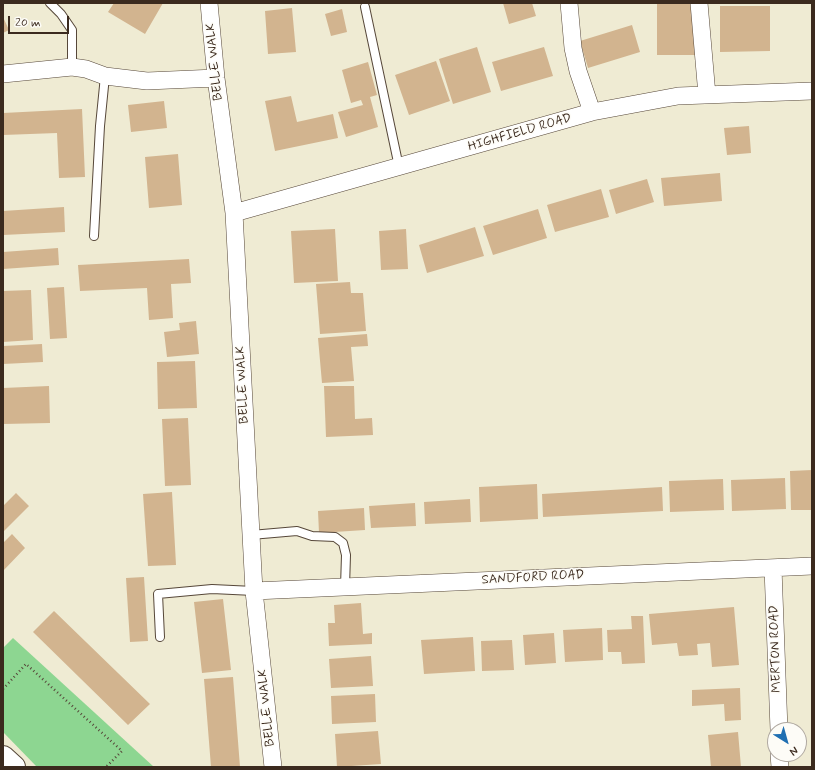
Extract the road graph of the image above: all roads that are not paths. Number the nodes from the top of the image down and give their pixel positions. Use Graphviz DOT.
graph roads {
  1 [pos="50,3"];
  2 [pos="209,3"];
  3 [pos="570,3"];
  4 [pos="699,3"];
  5 [pos="365,6"];
  6 [pos="72,67"];
  7 [pos="3,74"];
  8 [pos="105,76"];
  9 [pos="216,78"];
  10 [pos="812,91"];
  11 [pos="707,95"];
  12 [pos="592,112"];
  13 [pos="399,167"];
  14 [pos="234,213"];
  15 [pos="94,236"];
  16 [pos="251,535"];
  17 [pos="812,566"];
  18 [pos="773,568"];
  19 [pos="345,587"];
  20 [pos="254,591"];
  21 [pos="160,637"];
  22 [pos="779,722"];
  23 [pos="3,757"];
  24 [pos="14,767"];
  25 [pos="273,767"];
  1 -- 6 [label="lane"];
  2 -- 9 [label="street, BELLE WALK"];
  3 -- 12 [label="street"];
  4 -- 11 [label="street"];
  5 -- 13 [label="lane"];
  6 -- 7 [label="street"];
  6 -- 8 [label="street"];
  8 -- 9 [label="street"];
  8 -- 15 [label="lane"];
  9 -- 14 [label="street, BELLE WALK"];
  10 -- 11 [label="street, HIGHFIELD ROAD"];
  11 -- 12 [label="street, HIGHFIELD ROAD"];
  12 -- 13 [label="street, HIGHFIELD ROAD"];
  13 -- 14 [label="street, HIGHFIELD ROAD"];
  14 -- 16 [label="street, BELLE WALK"];
  16 -- 19 [label="lane"];
  16 -- 20 [label="street, BELLE WALK"];
  17 -- 18 [label="street, SANDFORD ROAD"];
  18 -- 19 [label="street, SANDFORD ROAD"];
  18 -- 22 [label="street, MERTON ROAD"];
  19 -- 20 [label="street, SANDFORD ROAD"];
  20 -- 21 [label="lane"];
  20 -- 25 [label="street, BELLE WALK"];
  23 -- 24 [label="street"];
}
